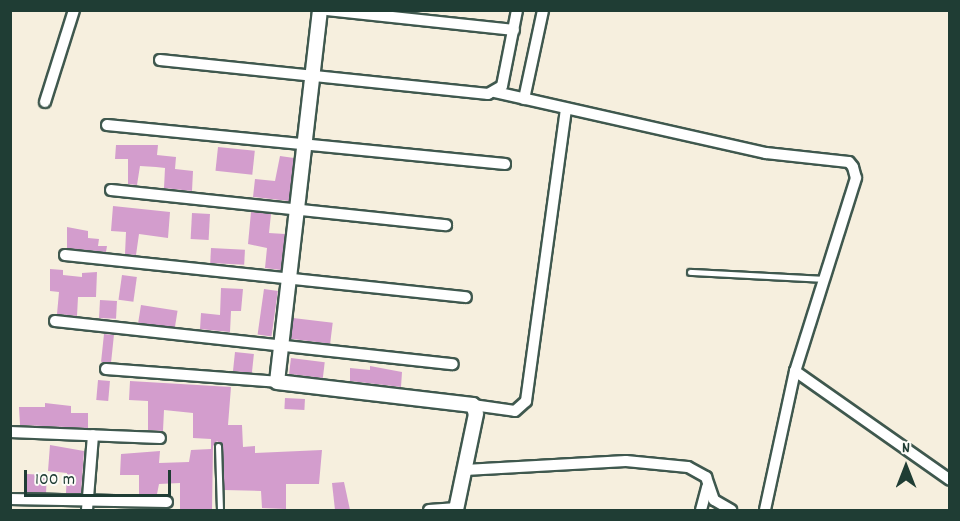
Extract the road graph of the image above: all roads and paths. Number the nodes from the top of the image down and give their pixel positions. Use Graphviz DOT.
graph roads {
  1 [pos="74,10"];
  2 [pos="320,10"];
  3 [pos="327,10"];
  4 [pos="517,10"];
  5 [pos="543,10"];
  6 [pos="514,30"];
  7 [pos="160,60"];
  8 [pos="312,77"];
  9 [pos="495,92"];
  10 [pos="524,99"];
  11 [pos="45,102"];
  12 [pos="566,110"];
  13 [pos="107,125"];
  14 [pos="304,143"];
  15 [pos="505,164"];
  16 [pos="111,190"];
  17 [pos="296,210"];
  18 [pos="446,225"];
  19 [pos="65,255"];
  20 [pos="690,272"];
  21 [pos="288,277"];
  22 [pos="825,279"];
  23 [pos="466,297"];
  24 [pos="55,321"];
  25 [pos="281,343"];
  26 [pos="453,364"];
  27 [pos="106,369"];
  28 [pos="795,371"];
  29 [pos="277,382"];
  30 [pos="474,405"];
  31 [pos="10,432"];
  32 [pos="93,435"];
  33 [pos="160,438"];
  34 [pos="218,446"];
  35 [pos="465,470"];
  36 [pos="950,480"];
  37 [pos="707,487"];
  38 [pos="87,498"];
  39 [pos="10,499"];
  40 [pos="167,502"];
  41 [pos="457,509"];
  42 [pos="87,510"];
  43 [pos="220,510"];
  44 [pos="429,510"];
  45 [pos="701,510"];
  46 [pos="731,510"];
  47 [pos="765,510"];
  1 -- 11 [label="street"];
  2 -- 8 [label="street"];
  3 -- 6 [label="street"];
  4 -- 6 [label="street"];
  5 -- 10 [label="street"];
  6 -- 9 [label="street"];
  7 -- 8 [label="street"];
  8 -- 9 [label="street"];
  8 -- 14 [label="street"];
  9 -- 10 [label="street"];
  10 -- 12 [label="street"];
  12 -- 22 [label="street"];
  12 -- 30 [label="street"];
  13 -- 14 [label="street"];
  14 -- 15 [label="street"];
  14 -- 17 [label="street"];
  16 -- 17 [label="street"];
  17 -- 18 [label="street"];
  17 -- 21 [label="street"];
  19 -- 21 [label="street"];
  20 -- 22 [label="lane"];
  21 -- 23 [label="street"];
  21 -- 25 [label="street"];
  22 -- 28 [label="street"];
  24 -- 25 [label="street"];
  25 -- 26 [label="street"];
  25 -- 29 [label="street"];
  27 -- 29 [label="street"];
  28 -- 36 [label="street"];
  28 -- 47 [label="street"];
  29 -- 30 [label="street"];
  30 -- 35 [label="street"];
  31 -- 32 [label="street"];
  32 -- 33 [label="street"];
  32 -- 38 [label="street"];
  34 -- 43 [label="lane"];
  35 -- 37 [label="street"];
  35 -- 41 [label="street"];
  37 -- 45 [label="street"];
  37 -- 46 [label="street"];
  38 -- 39 [label="street"];
  38 -- 40 [label="street"];
  38 -- 42 [label="street"];
  41 -- 44 [label="street"];
}
